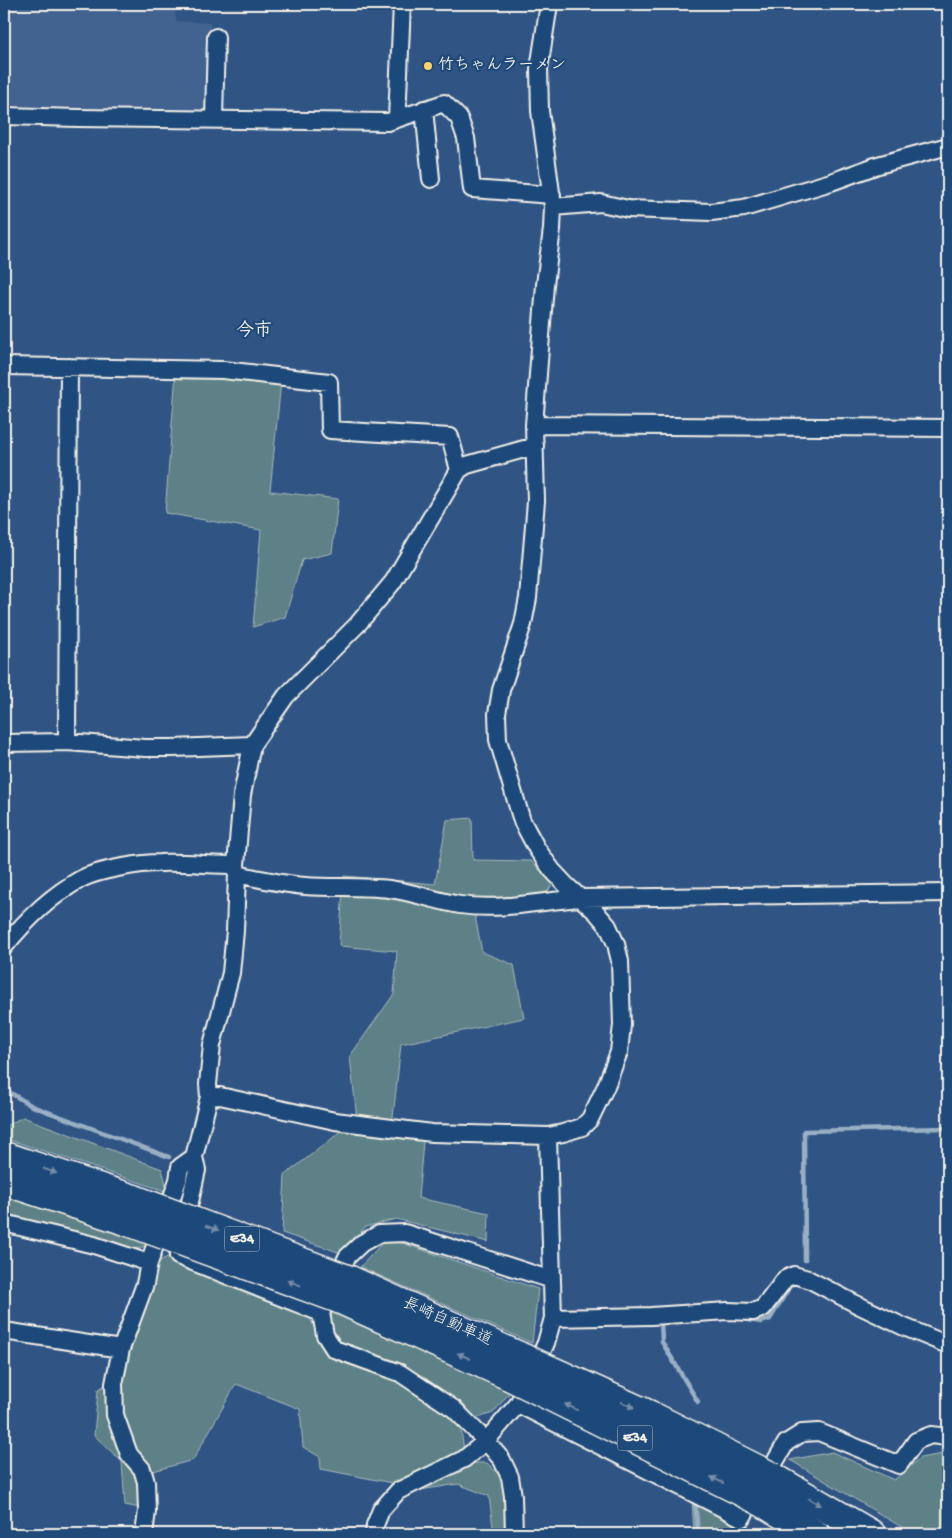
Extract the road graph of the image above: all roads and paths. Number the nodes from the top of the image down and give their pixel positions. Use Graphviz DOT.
graph roads {
  1 [pos="402,4"];
  2 [pos="549,4"];
  3 [pos="216,37"];
  4 [pos="424,109"];
  5 [pos="4,116"];
  6 [pos="214,119"];
  7 [pos="397,119"];
  8 [pos="948,146"];
  9 [pos="431,179"];
  10 [pos="552,201"];
  11 [pos="4,366"];
  12 [pos="69,366"];
  13 [pos="534,424"];
  14 [pos="948,428"];
  15 [pos="535,446"];
  16 [pos="459,470"];
  17 [pos="67,742"];
  18 [pos="4,743"];
  19 [pos="252,745"];
  20 [pos="237,870"];
  21 [pos="948,892"];
  22 [pos="581,898"];
  23 [pos="4,947"];
  24 [pos="209,1097"];
  25 [pos="548,1136"];
  26 [pos="4,1156"];
  27 [pos="194,1156"];
  28 [pos="4,1181"];
  29 [pos="131,1211"];
  30 [pos="4,1223"];
  31 [pos="149,1264"];
  32 [pos="552,1280"];
  33 [pos="337,1297"];
  34 [pos="552,1318"];
  35 [pos="4,1331"];
  36 [pos="948,1345"];
  37 [pos="121,1349"];
  38 [pos="514,1366"];
  39 [pos="518,1404"];
  40 [pos="948,1437"];
  41 [pos="486,1441"];
  42 [pos="144,1534"];
  43 [pos="374,1534"];
  44 [pos="514,1534"];
  45 [pos="815,1534"];
  46 [pos="871,1534"];
  1 -- 7 [label="street"];
  2 -- 10 [label="street"];
  3 -- 6 [label="street"];
  4 -- 7 [label="street"];
  4 -- 9 [label="street"];
  4 -- 10 [label="street"];
  5 -- 6 [label="street"];
  6 -- 7 [label="street"];
  8 -- 10 [label="street"];
  10 -- 13 [label="street"];
  11 -- 12 [label="street"];
  12 -- 16 [label="street"];
  12 -- 17 [label="street"];
  13 -- 14 [label="street"];
  13 -- 15 [label="street"];
  15 -- 16 [label="street"];
  15 -- 22 [label="street"];
  16 -- 19 [label="street"];
  17 -- 18 [label="street"];
  17 -- 19 [label="street"];
  19 -- 20 [label="street"];
  20 -- 22 [label="street"];
  20 -- 23 [label="street"];
  20 -- 24 [label="street"];
  21 -- 22 [label="street"];
  22 -- 25 [label="street"];
  24 -- 25 [label="street"];
  24 -- 27 [label="street"];
  25 -- 32 [label="street"];
  26 -- 29 [label="highway, 長崎自動車道 / E34, one-way"];
  27 -- 31 [label="street"];
  27 -- 33 [label="street"];
  28 -- 29 [label="highway, 長崎自動車道 / E34"];
  29 -- 33 [label="highway, 長崎自動車道 / E34, bridge"];
  30 -- 31 [label="street"];
  31 -- 37 [label="street"];
  32 -- 33 [label="street"];
  32 -- 34 [label="street"];
  33 -- 38 [label="highway, 長崎自動車道 / E34"];
  33 -- 41 [label="street"];
  34 -- 36 [label="street"];
  34 -- 39 [label="street"];
  35 -- 37 [label="street"];
  37 -- 42 [label="street"];
  45 -- 38 [label="highway, 長崎自動車道 / E34, one-way, bridge"];
  38 -- 46 [label="highway, 長崎自動車道 / E34, one-way, bridge"];
  39 -- 40 [label="street"];
  39 -- 41 [label="street"];
  41 -- 43 [label="street"];
  41 -- 44 [label="street"];
}
